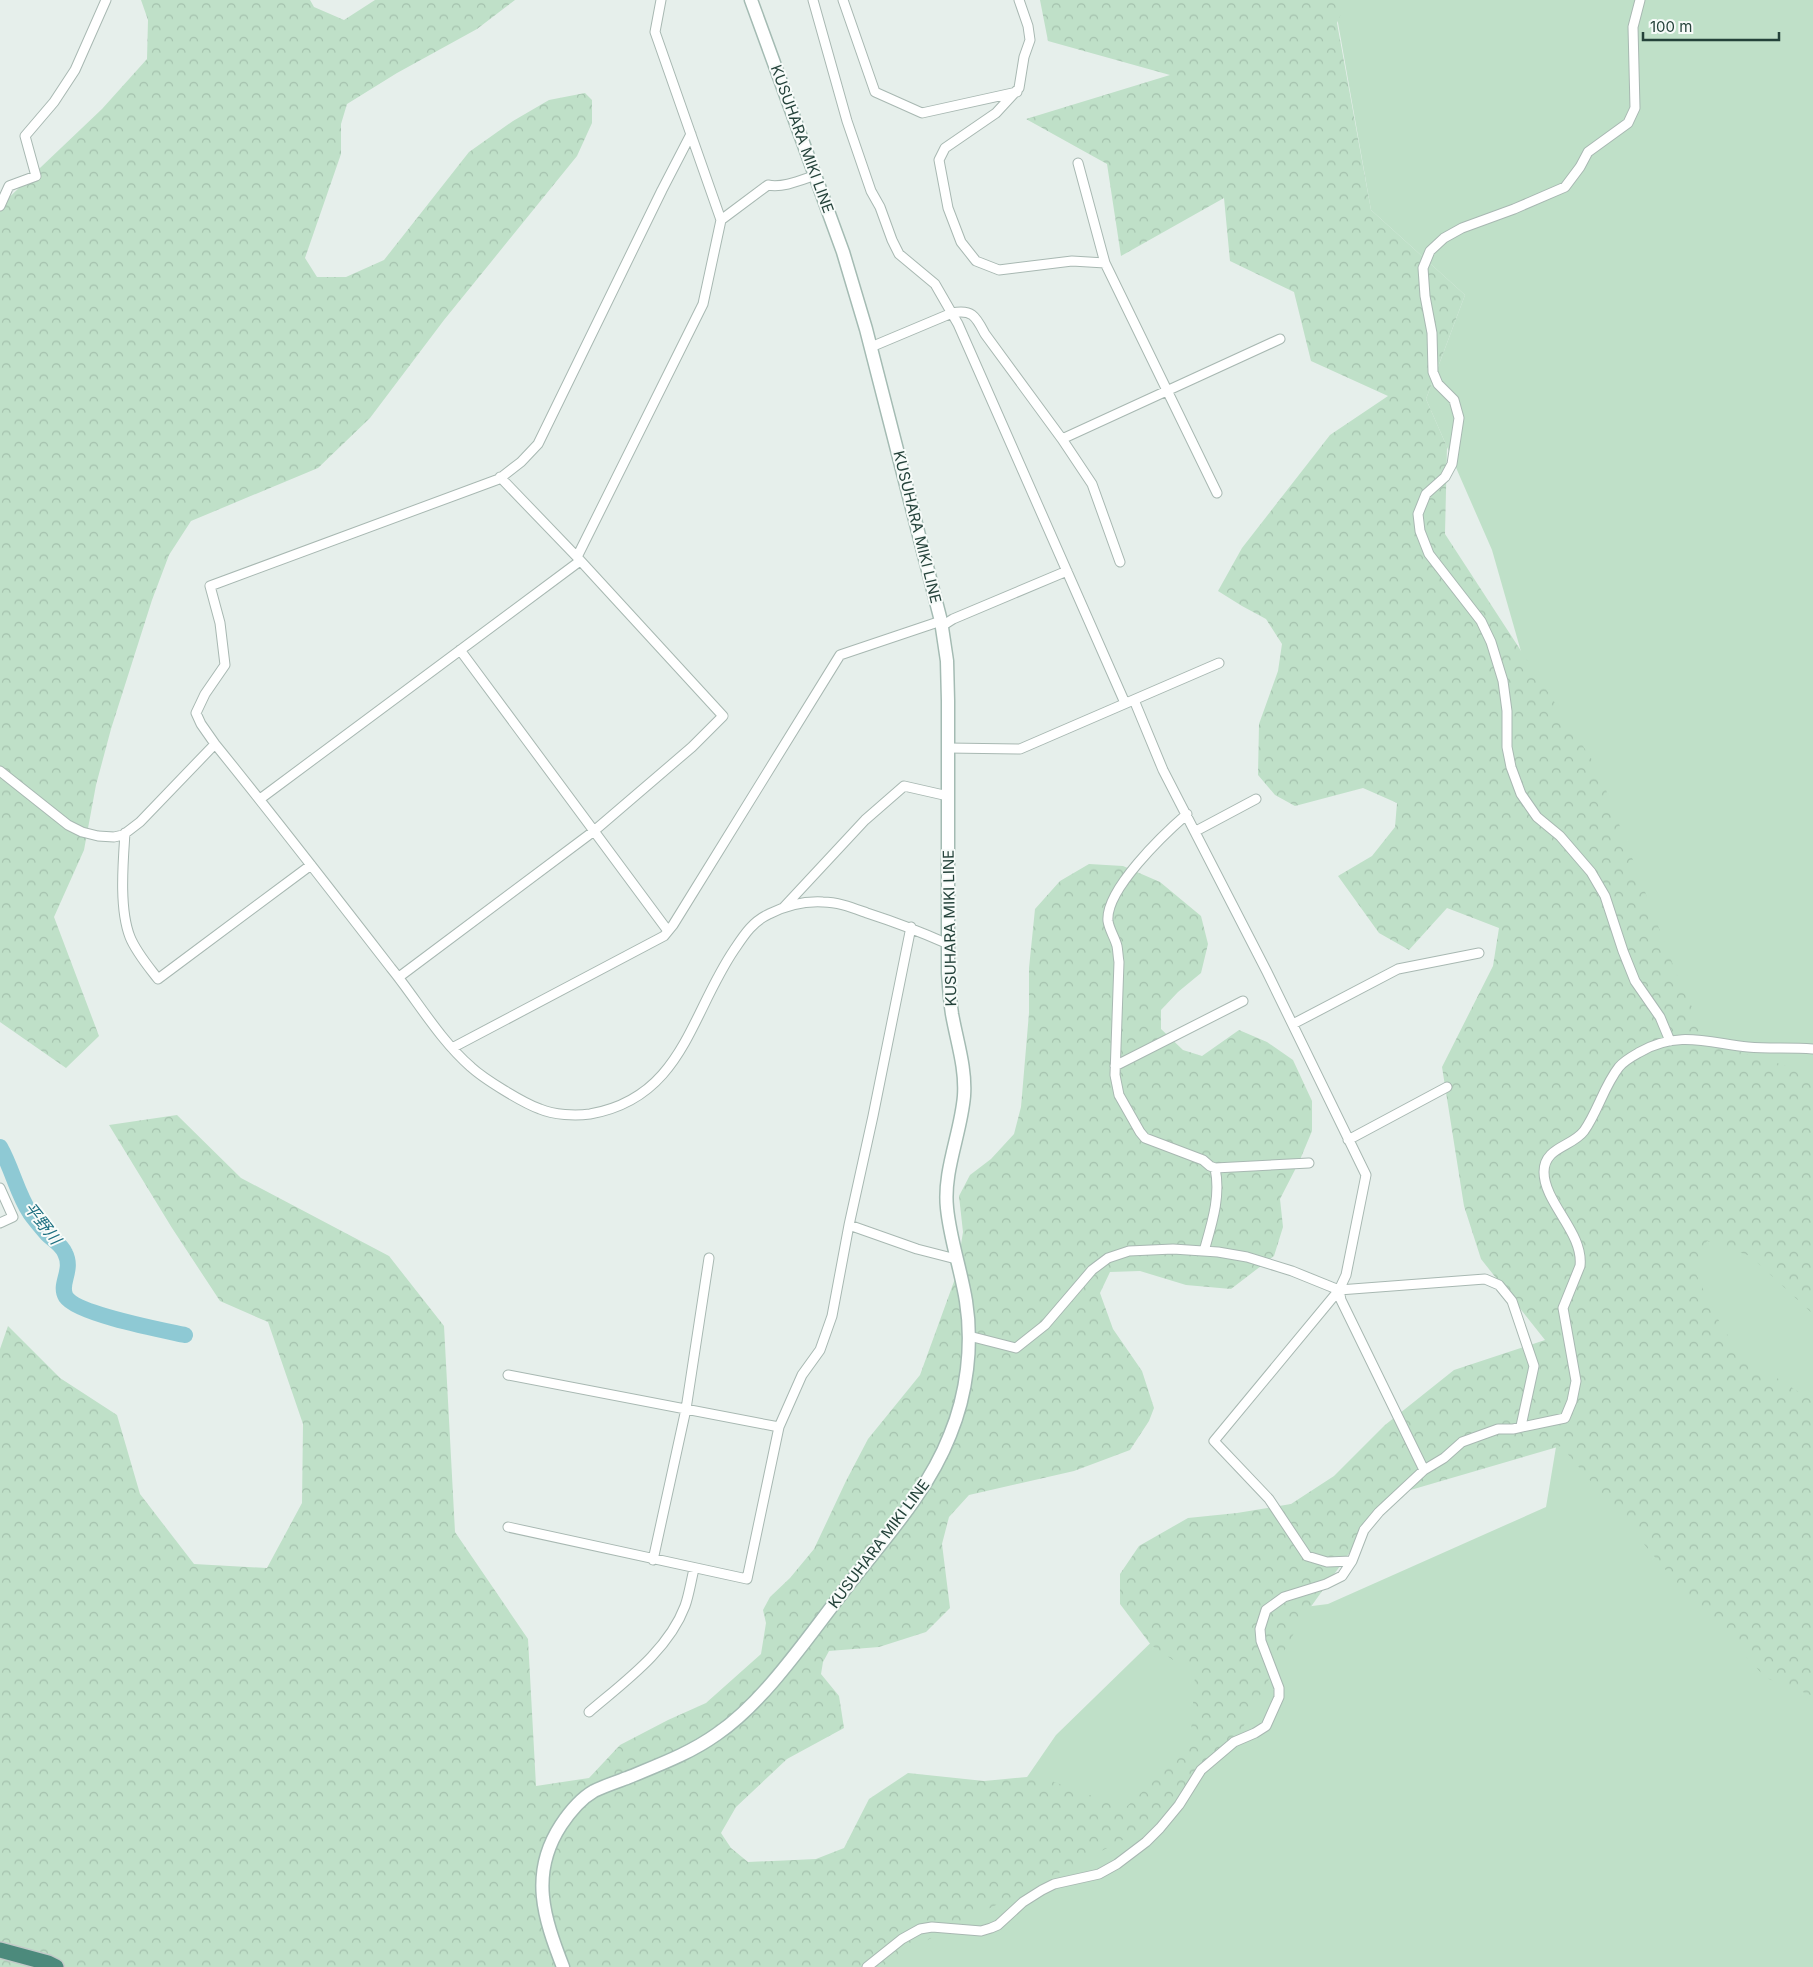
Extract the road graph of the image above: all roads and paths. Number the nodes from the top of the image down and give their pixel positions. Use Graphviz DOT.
graph roads {
  1 [pos="106,0"];
  2 [pos="661,0"];
  3 [pos="751,0"];
  4 [pos="812,0"];
  5 [pos="842,0"];
  6 [pos="1019,0"];
  7 [pos="1640,0"];
  8 [pos="1017,92"];
  9 [pos="692,134"];
  10 [pos="1078,163"];
  11 [pos="816,175"];
  12 [pos="0,206"];
  13 [pos="721,220"];
  14 [pos="1105,263"];
  15 [pos="952,313"];
  16 [pos="1280,340"];
  17 [pos="871,347"];
  18 [pos="1167,391"];
  19 [pos="1062,439"];
  20 [pos="500,478"];
  21 [pos="1217,493"];
  22 [pos="578,559"];
  23 [pos="1120,562"];
  24 [pos="1067,571"];
  25 [pos="941,624"];
  26 [pos="460,650"];
  27 [pos="1219,663"];
  28 [pos="1129,702"];
  29 [pos="215,744"];
  30 [pos="948,748"];
  31 [pos="0,771"];
  32 [pos="948,796"];
  33 [pos="260,799"];
  34 [pos="1256,799"];
  35 [pos="1186,814"];
  36 [pos="594,831"];
  37 [pos="1196,831"];
  38 [pos="125,833"];
  39 [pos="311,865"];
  40 [pos="782,909"];
  41 [pos="911,928"];
  42 [pos="668,932"];
  43 [pos="948,944"];
  44 [pos="1479,953"];
  45 [pos="399,978"];
  46 [pos="1243,1001"];
  47 [pos="1293,1024"];
  48 [pos="1670,1041"];
  49 [pos="452,1048"];
  50 [pos="1813,1048"];
  51 [pos="1114,1066"];
  52 [pos="1447,1087"];
  53 [pos="1348,1140"];
  54 [pos="1309,1163"];
  55 [pos="1215,1168"];
  56 [pos="0,1188"];
  57 [pos="0,1223"];
  58 [pos="849,1226"];
  59 [pos="1204,1250"];
  60 [pos="709,1258"];
  61 [pos="956,1259"];
  62 [pos="1339,1290"];
  63 [pos="969,1336"];
  64 [pos="508,1375"];
  65 [pos="686,1408"];
  66 [pos="1521,1426"];
  67 [pos="779,1427"];
  68 [pos="1424,1470"];
  69 [pos="508,1527"];
  70 [pos="653,1560"];
  71 [pos="1352,1561"];
  72 [pos="694,1569"];
  73 [pos="589,1712"];
  74 [pos="0,1950"];
  75 [pos="56,1967"];
  76 [pos="563,1967"];
  77 [pos="867,1967"];
  1 -- 12 [label="street"];
  2 -- 9 [label="street"];
  3 -- 11 [label="main road, KUSUHARA MIKI LINE"];
  4 -- 15 [label="street"];
  5 -- 8 [label="street"];
  6 -- 8 [label="street"];
  7 -- 48 [label="street"];
  8 -- 14 [label="street"];
  9 -- 13 [label="street"];
  9 -- 20 [label="street"];
  10 -- 14 [label="street"];
  11 -- 13 [label="street"];
  11 -- 17 [label="main road, KUSUHARA MIKI LINE"];
  13 -- 22 [label="street"];
  14 -- 18 [label="street"];
  15 -- 17 [label="street"];
  15 -- 19 [label="street"];
  15 -- 24 [label="street"];
  16 -- 18 [label="street"];
  17 -- 25 [label="main road, KUSUHARA MIKI LINE"];
  18 -- 19 [label="street"];
  18 -- 21 [label="street"];
  19 -- 23 [label="street"];
  20 -- 22 [label="street"];
  20 -- 29 [label="street"];
  22 -- 26 [label="street"];
  22 -- 36 [label="street"];
  24 -- 25 [label="street"];
  24 -- 28 [label="street"];
  25 -- 30 [label="main road, KUSUHARA MIKI LINE"];
  25 -- 42 [label="street"];
  26 -- 33 [label="street"];
  26 -- 36 [label="street"];
  27 -- 28 [label="street"];
  28 -- 30 [label="street"];
  28 -- 35 [label="street"];
  29 -- 33 [label="street"];
  29 -- 38 [label="street"];
  30 -- 32 [label="main road, KUSUHARA MIKI LINE"];
  31 -- 38 [label="street"];
  32 -- 40 [label="street"];
  32 -- 43 [label="main road, KUSUHARA MIKI LINE"];
  33 -- 39 [label="street"];
  34 -- 37 [label="street"];
  35 -- 37 [label="street"];
  35 -- 51 [label="street"];
  36 -- 42 [label="street"];
  36 -- 45 [label="street"];
  37 -- 47 [label="street"];
  38 -- 39 [label="street"];
  39 -- 45 [label="street"];
  40 -- 41 [label="street"];
  40 -- 49 [label="street"];
  41 -- 43 [label="street"];
  41 -- 58 [label="street"];
  42 -- 49 [label="street"];
  43 -- 61 [label="main road, KUSUHARA MIKI LINE"];
  44 -- 47 [label="street"];
  45 -- 49 [label="street"];
  46 -- 51 [label="street"];
  47 -- 53 [label="street"];
  48 -- 50 [label="street"];
  48 -- 66 [label="street"];
  51 -- 55 [label="street"];
  52 -- 53 [label="street"];
  53 -- 62 [label="street"];
  54 -- 55 [label="street"];
  55 -- 59 [label="street"];
  56 -- 57 [label="street"];
  58 -- 61 [label="street"];
  58 -- 67 [label="street"];
  59 -- 62 [label="street"];
  59 -- 63 [label="street"];
  60 -- 65 [label="street"];
  61 -- 63 [label="main road, KUSUHARA MIKI LINE"];
  62 -- 66 [label="street"];
  62 -- 68 [label="street"];
  62 -- 71 [label="street"];
  63 -- 76 [label="main road, KUSUHARA MIKI LINE"];
  64 -- 65 [label="street"];
  65 -- 67 [label="street"];
  65 -- 70 [label="street"];
  66 -- 68 [label="street"];
  67 -- 72 [label="street"];
  68 -- 71 [label="street"];
  69 -- 70 [label="street"];
  70 -- 72 [label="street"];
  71 -- 77 [label="street"];
  72 -- 73 [label="street"];
  74 -- 75 [label="highway"];
}
